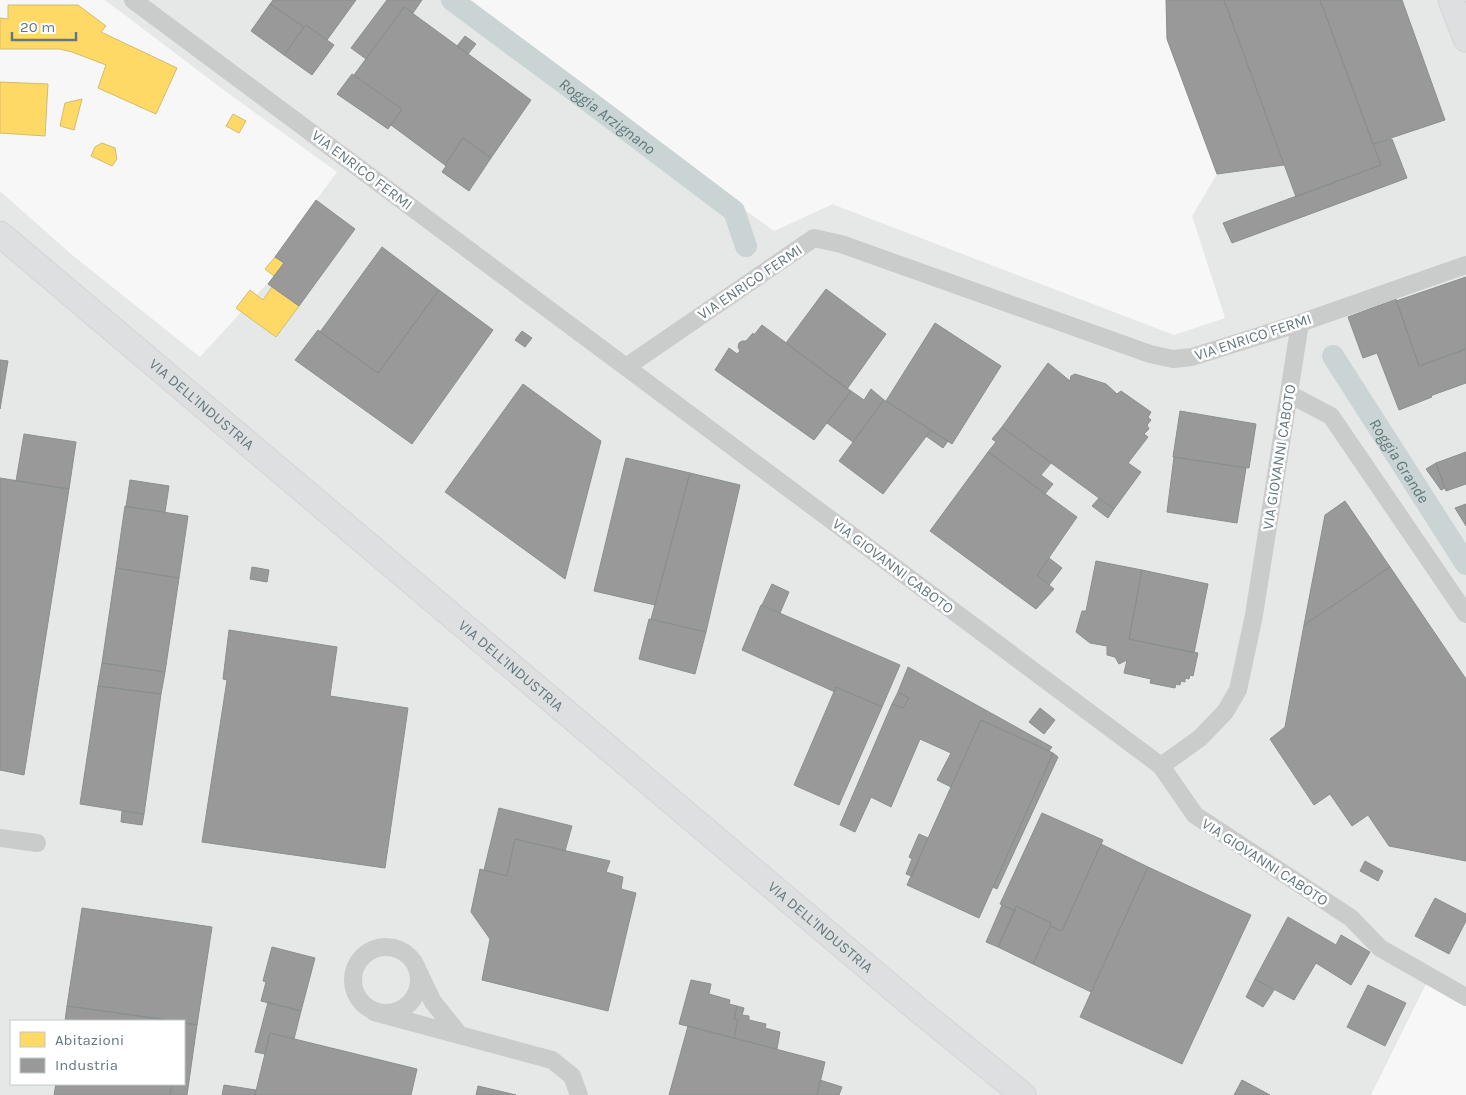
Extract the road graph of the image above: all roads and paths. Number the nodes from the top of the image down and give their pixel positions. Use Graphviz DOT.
graph roads {
  1 [pos="133,0"];
  2 [pos="1451,0"];
  3 [pos="1466,39"];
  4 [pos="0,234"];
  5 [pos="1466,265"];
  6 [pos="1300,323"];
  7 [pos="626,367"];
  8 [pos="1289,394"];
  9 [pos="1466,614"];
  10 [pos="1161,766"];
  11 [pos="0,838"];
  12 [pos="37,843"];
  13 [pos="416,968"];
  14 [pos="1466,997"];
  15 [pos="374,1012"];
  16 [pos="458,1033"];
  17 [pos="579,1095"];
  18 [pos="1023,1095"];
  1 -- 7 [label="street, VIA ENRICO FERMI"];
  2 -- 3 [label="main road"];
  4 -- 18 [label="main road, VIA DELL'INDUSTRIA"];
  5 -- 6 [label="street, VIA ENRICO FERMI"];
  6 -- 7 [label="street, VIA ENRICO FERMI"];
  6 -- 8 [label="street, VIA GIOVANNI CABOTO"];
  7 -- 10 [label="street, VIA GIOVANNI CABOTO"];
  8 -- 9 [label="street"];
  8 -- 10 [label="street, VIA GIOVANNI CABOTO"];
  10 -- 14 [label="street, VIA GIOVANNI CABOTO"];
  11 -- 12 [label="street"];
  13 -- 15 [label="street"];
  13 -- 15 [label="street"];
  13 -- 16 [label="street"];
  15 -- 16 [label="street"];
  16 -- 17 [label="street"];
}
